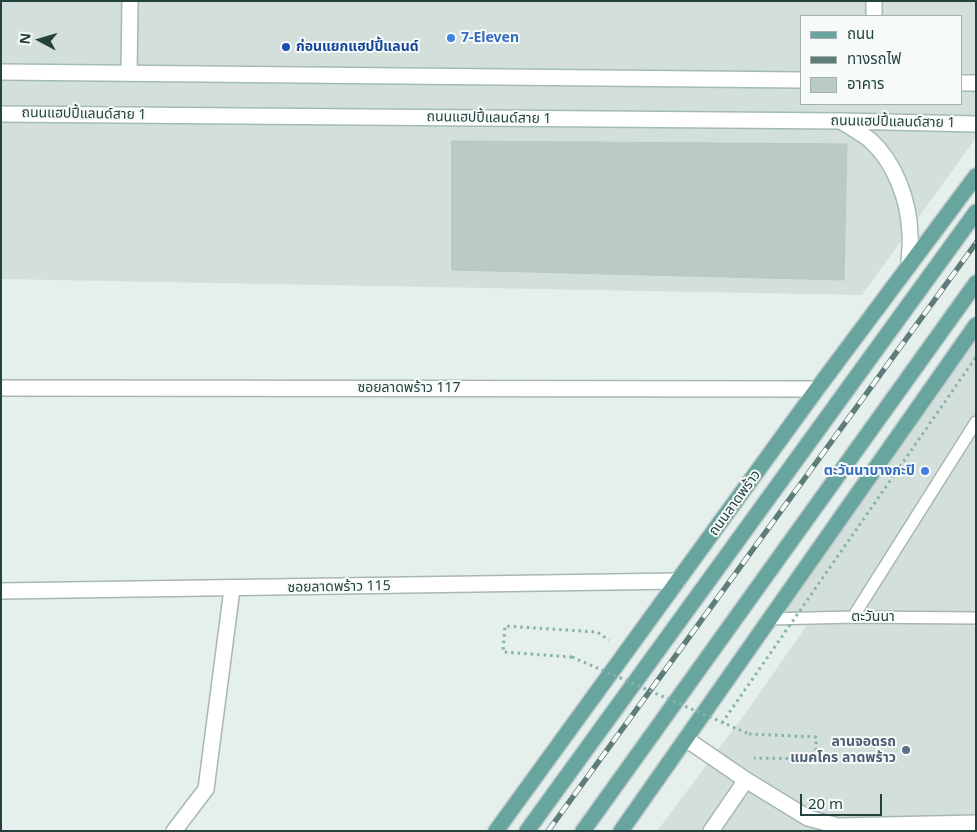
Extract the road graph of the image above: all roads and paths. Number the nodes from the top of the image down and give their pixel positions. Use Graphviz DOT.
graph roads {
  1 [pos="130,1"];
  2 [pos="874,1"];
  3 [pos="874,15"];
  4 [pos="1,72"];
  5 [pos="129,73"];
  6 [pos="800,80"];
  7 [pos="962,83"];
  8 [pos="976,83"];
  9 [pos="1,114"];
  10 [pos="841,121"];
  11 [pos="976,124"];
  12 [pos="976,176"];
  13 [pos="976,212"];
  14 [pos="909,264"];
  15 [pos="976,284"];
  16 [pos="976,326"];
  17 [pos="976,357"];
  18 [pos="1,388"];
  19 [pos="817,389"];
  20 [pos="976,422"];
  21 [pos="678,581"];
  22 [pos="232,589"];
  23 [pos="1,591"];
  24 [pos="853,617"];
  25 [pos="976,618"];
  26 [pos="770,619"];
  27 [pos="597,632"];
  28 [pos="722,723"];
  29 [pos="686,740"];
  30 [pos="746,758"];
  31 [pos="746,780"];
  32 [pos="976,823"];
  33 [pos="174,831"];
  34 [pos="496,831"];
  35 [pos="528,831"];
  36 [pos="583,831"];
  37 [pos="621,831"];
  38 [pos="711,831"];
  1 -- 5 [label="street"];
  2 -- 3 [label="street"];
  4 -- 5 [label="street"];
  5 -- 6 [label="street"];
  7 -- 8 [label="street"];
  9 -- 10 [label="street, ถนนแฮปปี้แลนด์สาย 1"];
  10 -- 11 [label="street, ถนนแฮปปี้แลนด์สาย 1"];
  10 -- 14 [label="street"];
  12 -- 14 [label="main road, ถนนลาดพร้าว"];
  13 -- 35 [label="main road"];
  14 -- 19 [label="main road, ถนนลาดพร้าว"];
  15 -- 36 [label="main road"];
  16 -- 26 [label="main road"];
  17 -- 28 [label="path, bridge"];
  18 -- 19 [label="street, ซอยลาดพร้าว 117"];
  19 -- 21 [label="main road, ถนนลาดพร้าว"];
  20 -- 24 [label="lane"];
  21 -- 22 [label="street, ซอยลาดพร้าว 115"];
  21 -- 34 [label="main road, ถนนลาดพร้าว"];
  22 -- 23 [label="street, ซอยลาดพร้าว 115"];
  22 -- 33 [label="street"];
  24 -- 25 [label="lane, ตะวันนา"];
  24 -- 26 [label="lane, ตะวันนา"];
  26 -- 29 [label="main road"];
  27 -- 28 [label="path, bridge"];
  28 -- 30 [label="path, bridge"];
  29 -- 31 [label="street"];
  29 -- 37 [label="main road"];
  31 -- 32 [label="street"];
  31 -- 38 [label="street"];
}
